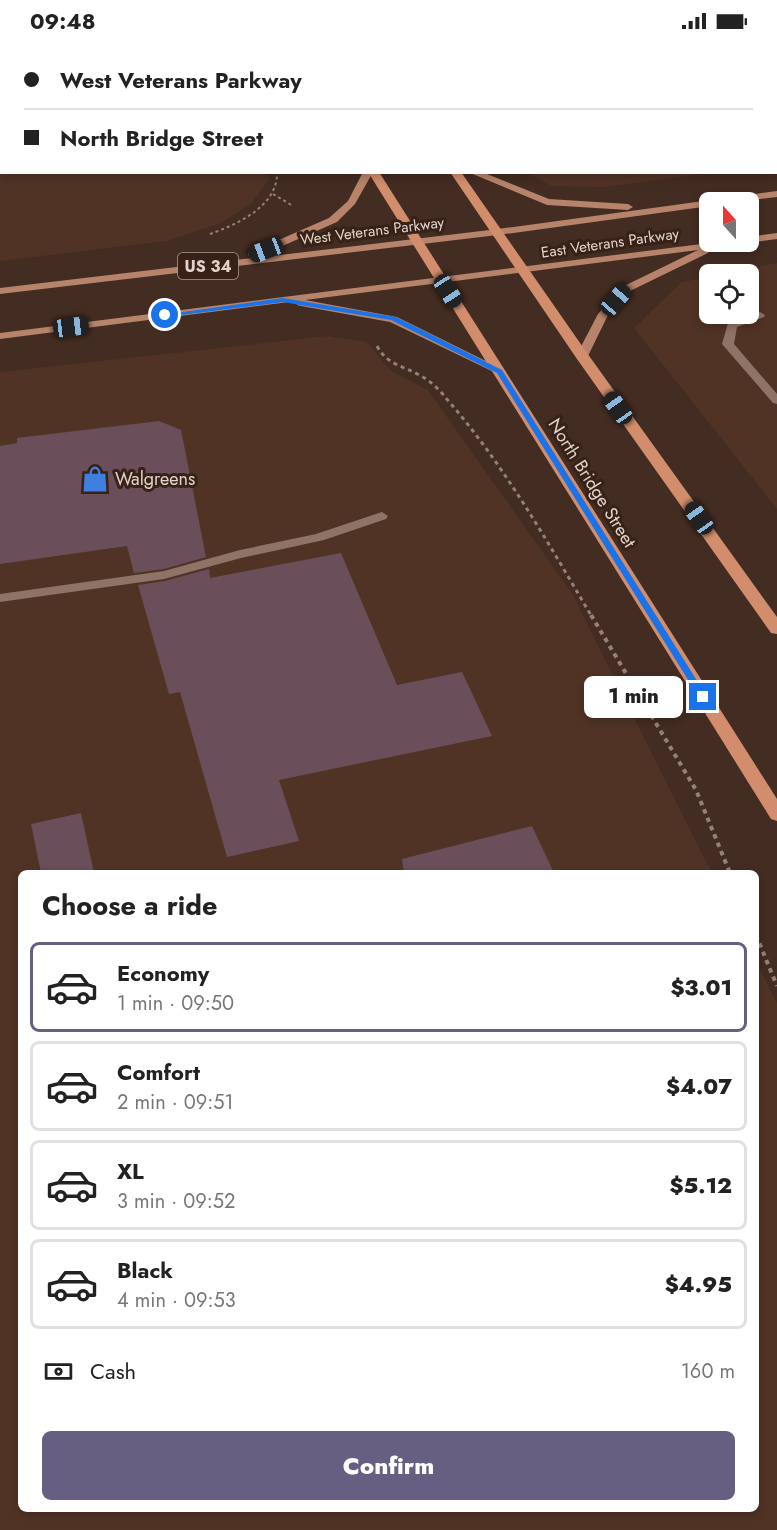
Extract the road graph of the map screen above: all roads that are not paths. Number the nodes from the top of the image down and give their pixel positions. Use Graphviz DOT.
graph roads {
  1 [pos="367,174"];
  2 [pos="374,174"];
  3 [pos="456,174"];
  4 [pos="477,174"];
  5 [pos="777,194"];
  6 [pos="759,196"];
  7 [pos="699,205"];
  8 [pos="679,208"];
  9 [pos="498,232"];
  10 [pos="777,236"];
  11 [pos="759,238"];
  12 [pos="416,241"];
  13 [pos="699,247"];
  14 [pos="702,252"];
  15 [pos="233,263"];
  16 [pos="522,270"];
  17 [pos="441,280"];
  18 [pos="0,291"];
  19 [pos="283,300"];
  20 [pos="760,315"];
  21 [pos="0,336"];
  22 [pos="582,356"];
  23 [pos="500,372"];
  24 [pos="777,401"];
  25 [pos="381,516"];
  26 [pos="0,598"];
  27 [pos="777,629"];
  28 [pos="777,814"];
  1 -- 15 [label="main road"];
  2 -- 12 [label="highway, North Bridge Street"];
  3 -- 9 [label="highway"];
  4 -- 8 [label="main road"];
  5 -- 6 [label="main road"];
  7 -- 8 [label="main road, East Veterans Parkway / US 34"];
  8 -- 9 [label="main road, East Veterans Parkway / US 34"];
  9 -- 12 [label="main road, West Veterans Parkway / US 34"];
  9 -- 16 [label="highway"];
  10 -- 11 [label="main road"];
  12 -- 15 [label="main road, West Veterans Parkway / US 34"];
  12 -- 17 [label="highway, North Bridge Street"];
  13 -- 16 [label="main road, East Veterans Parkway / US 34"];
  14 -- 22 [label="main road"];
  15 -- 18 [label="main road, West Veterans Parkway / US 34"];
  16 -- 17 [label="main road, US 34"];
  16 -- 22 [label="highway"];
  17 -- 19 [label="main road, US 34"];
  17 -- 23 [label="highway, North Bridge Street"];
  19 -- 21 [label="main road, US 34"];
  19 -- 23 [label="main road"];
  20 -- 24 [label="lane"];
  22 -- 27 [label="highway"];
  23 -- 28 [label="highway, North Bridge Street"];
  25 -- 26 [label="lane"];
}
